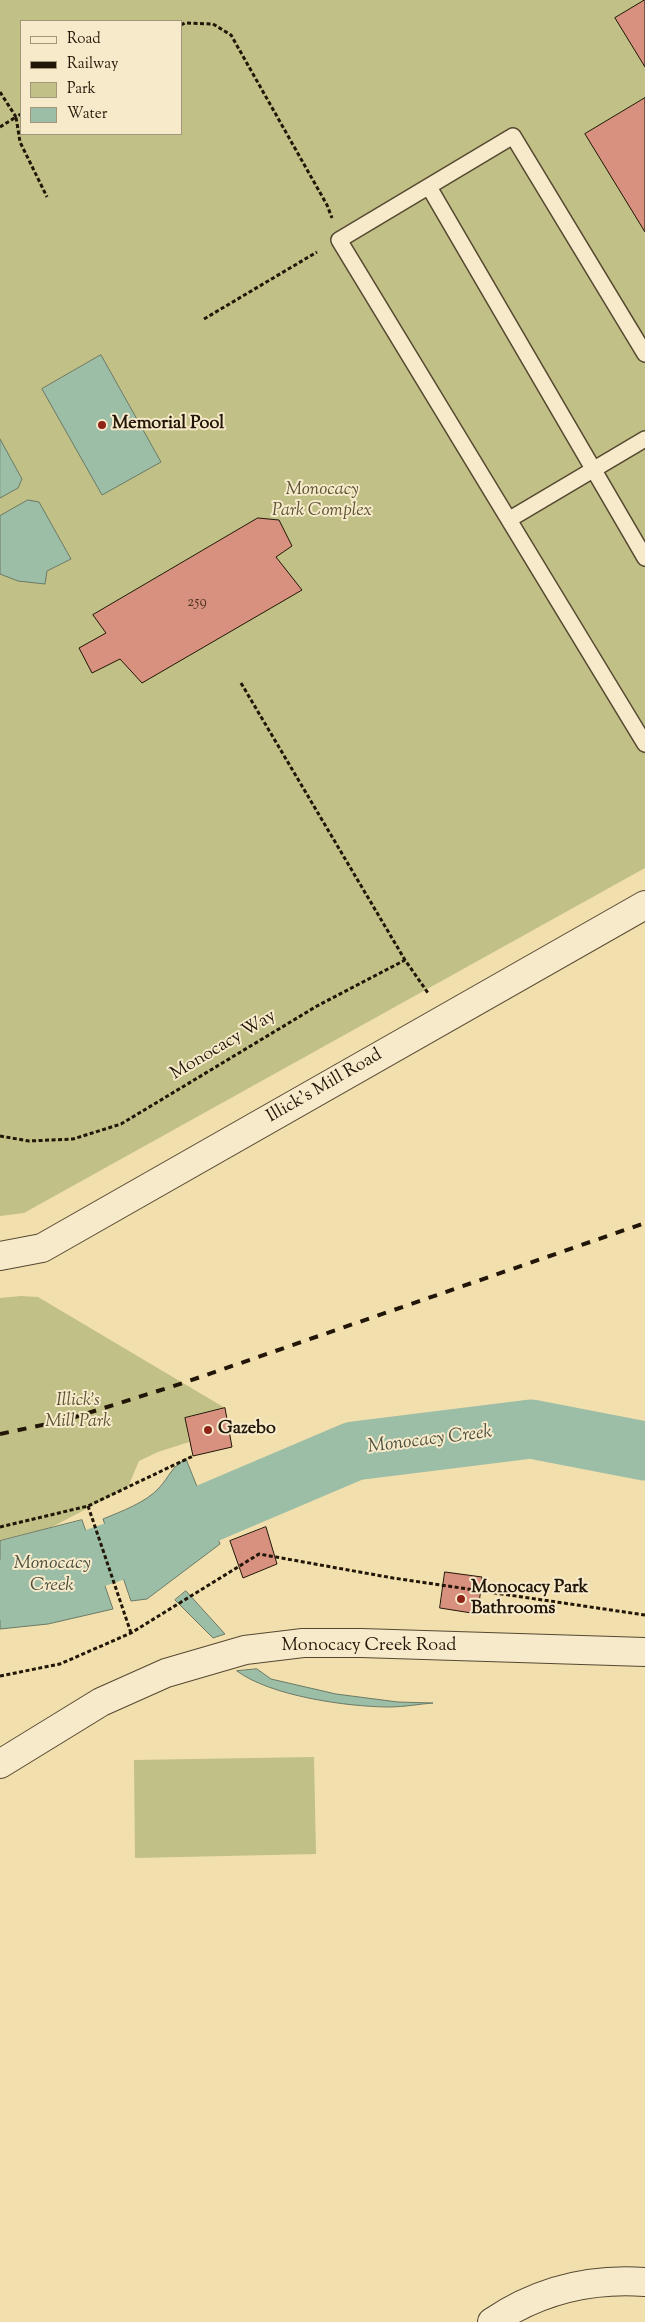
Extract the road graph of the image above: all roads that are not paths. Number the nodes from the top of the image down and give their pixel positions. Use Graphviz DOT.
graph roads {
  1 [pos="429,187"];
  2 [pos="645,354"];
  3 [pos="645,439"];
  4 [pos="594,470"];
  5 [pos="510,519"];
  6 [pos="645,558"];
  7 [pos="645,744"];
  8 [pos="645,905"];
  9 [pos="0,1256"];
  10 [pos="645,1652"];
  11 [pos="0,1764"];
  12 [pos="645,2282"];
  13 [pos="492,2322"];
  1 -- 2 [label="lane"];
  1 -- 4 [label="lane"];
  1 -- 5 [label="lane"];
  3 -- 4 [label="lane"];
  4 -- 5 [label="lane"];
  4 -- 6 [label="lane"];
  5 -- 7 [label="lane"];
  8 -- 9 [label="street, Illick's Mill Road"];
  10 -- 11 [label="street, Monocacy Creek Road"];
  12 -- 13 [label="street"];
}
